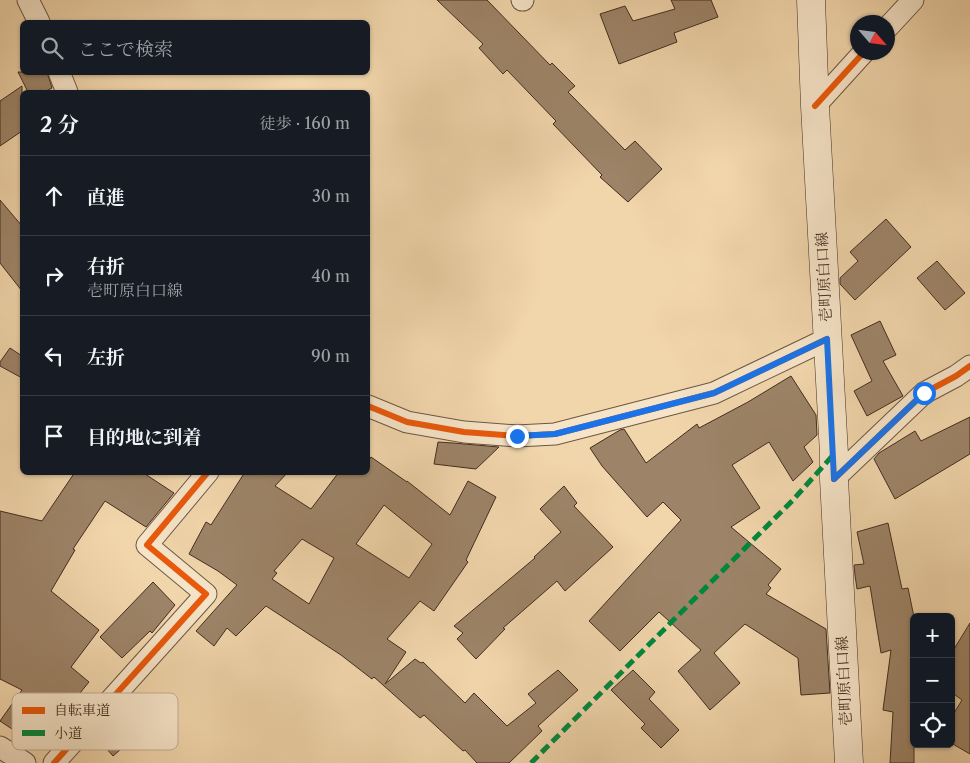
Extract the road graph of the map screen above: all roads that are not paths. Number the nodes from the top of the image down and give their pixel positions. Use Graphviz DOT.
graph roads {
  1 [pos="28,0"];
  2 [pos="811,0"];
  3 [pos="913,0"];
  4 [pos="895,19"];
  5 [pos="38,20"];
  6 [pos="857,60"];
  7 [pos="60,75"];
  8 [pos="66,90"];
  9 [pos="815,106"];
  10 [pos="827,339"];
  11 [pos="970,366"];
  12 [pos="370,407"];
  13 [pos="205,475"];
  14 [pos="834,479"];
  15 [pos="117,693"];
  16 [pos="0,747"];
  17 [pos="66,750"];
  18 [pos="25,763"];
  19 [pos="54,763"];
  20 [pos="848,763"];
  1 -- 5 [label="street"];
  2 -- 9 [label="main road, 壱町原白口線"];
  3 -- 4 [label="street"];
  6 -- 9 [label="street"];
  7 -- 8 [label="street"];
  9 -- 10 [label="main road, 壱町原白口線"];
  10 -- 12 [label="street"];
  10 -- 14 [label="main road, 壱町原白口線"];
  11 -- 14 [label="street"];
  13 -- 15 [label="street"];
  14 -- 20 [label="main road, 壱町原白口線"];
  16 -- 18 [label="street"];
  17 -- 19 [label="street"];
}
